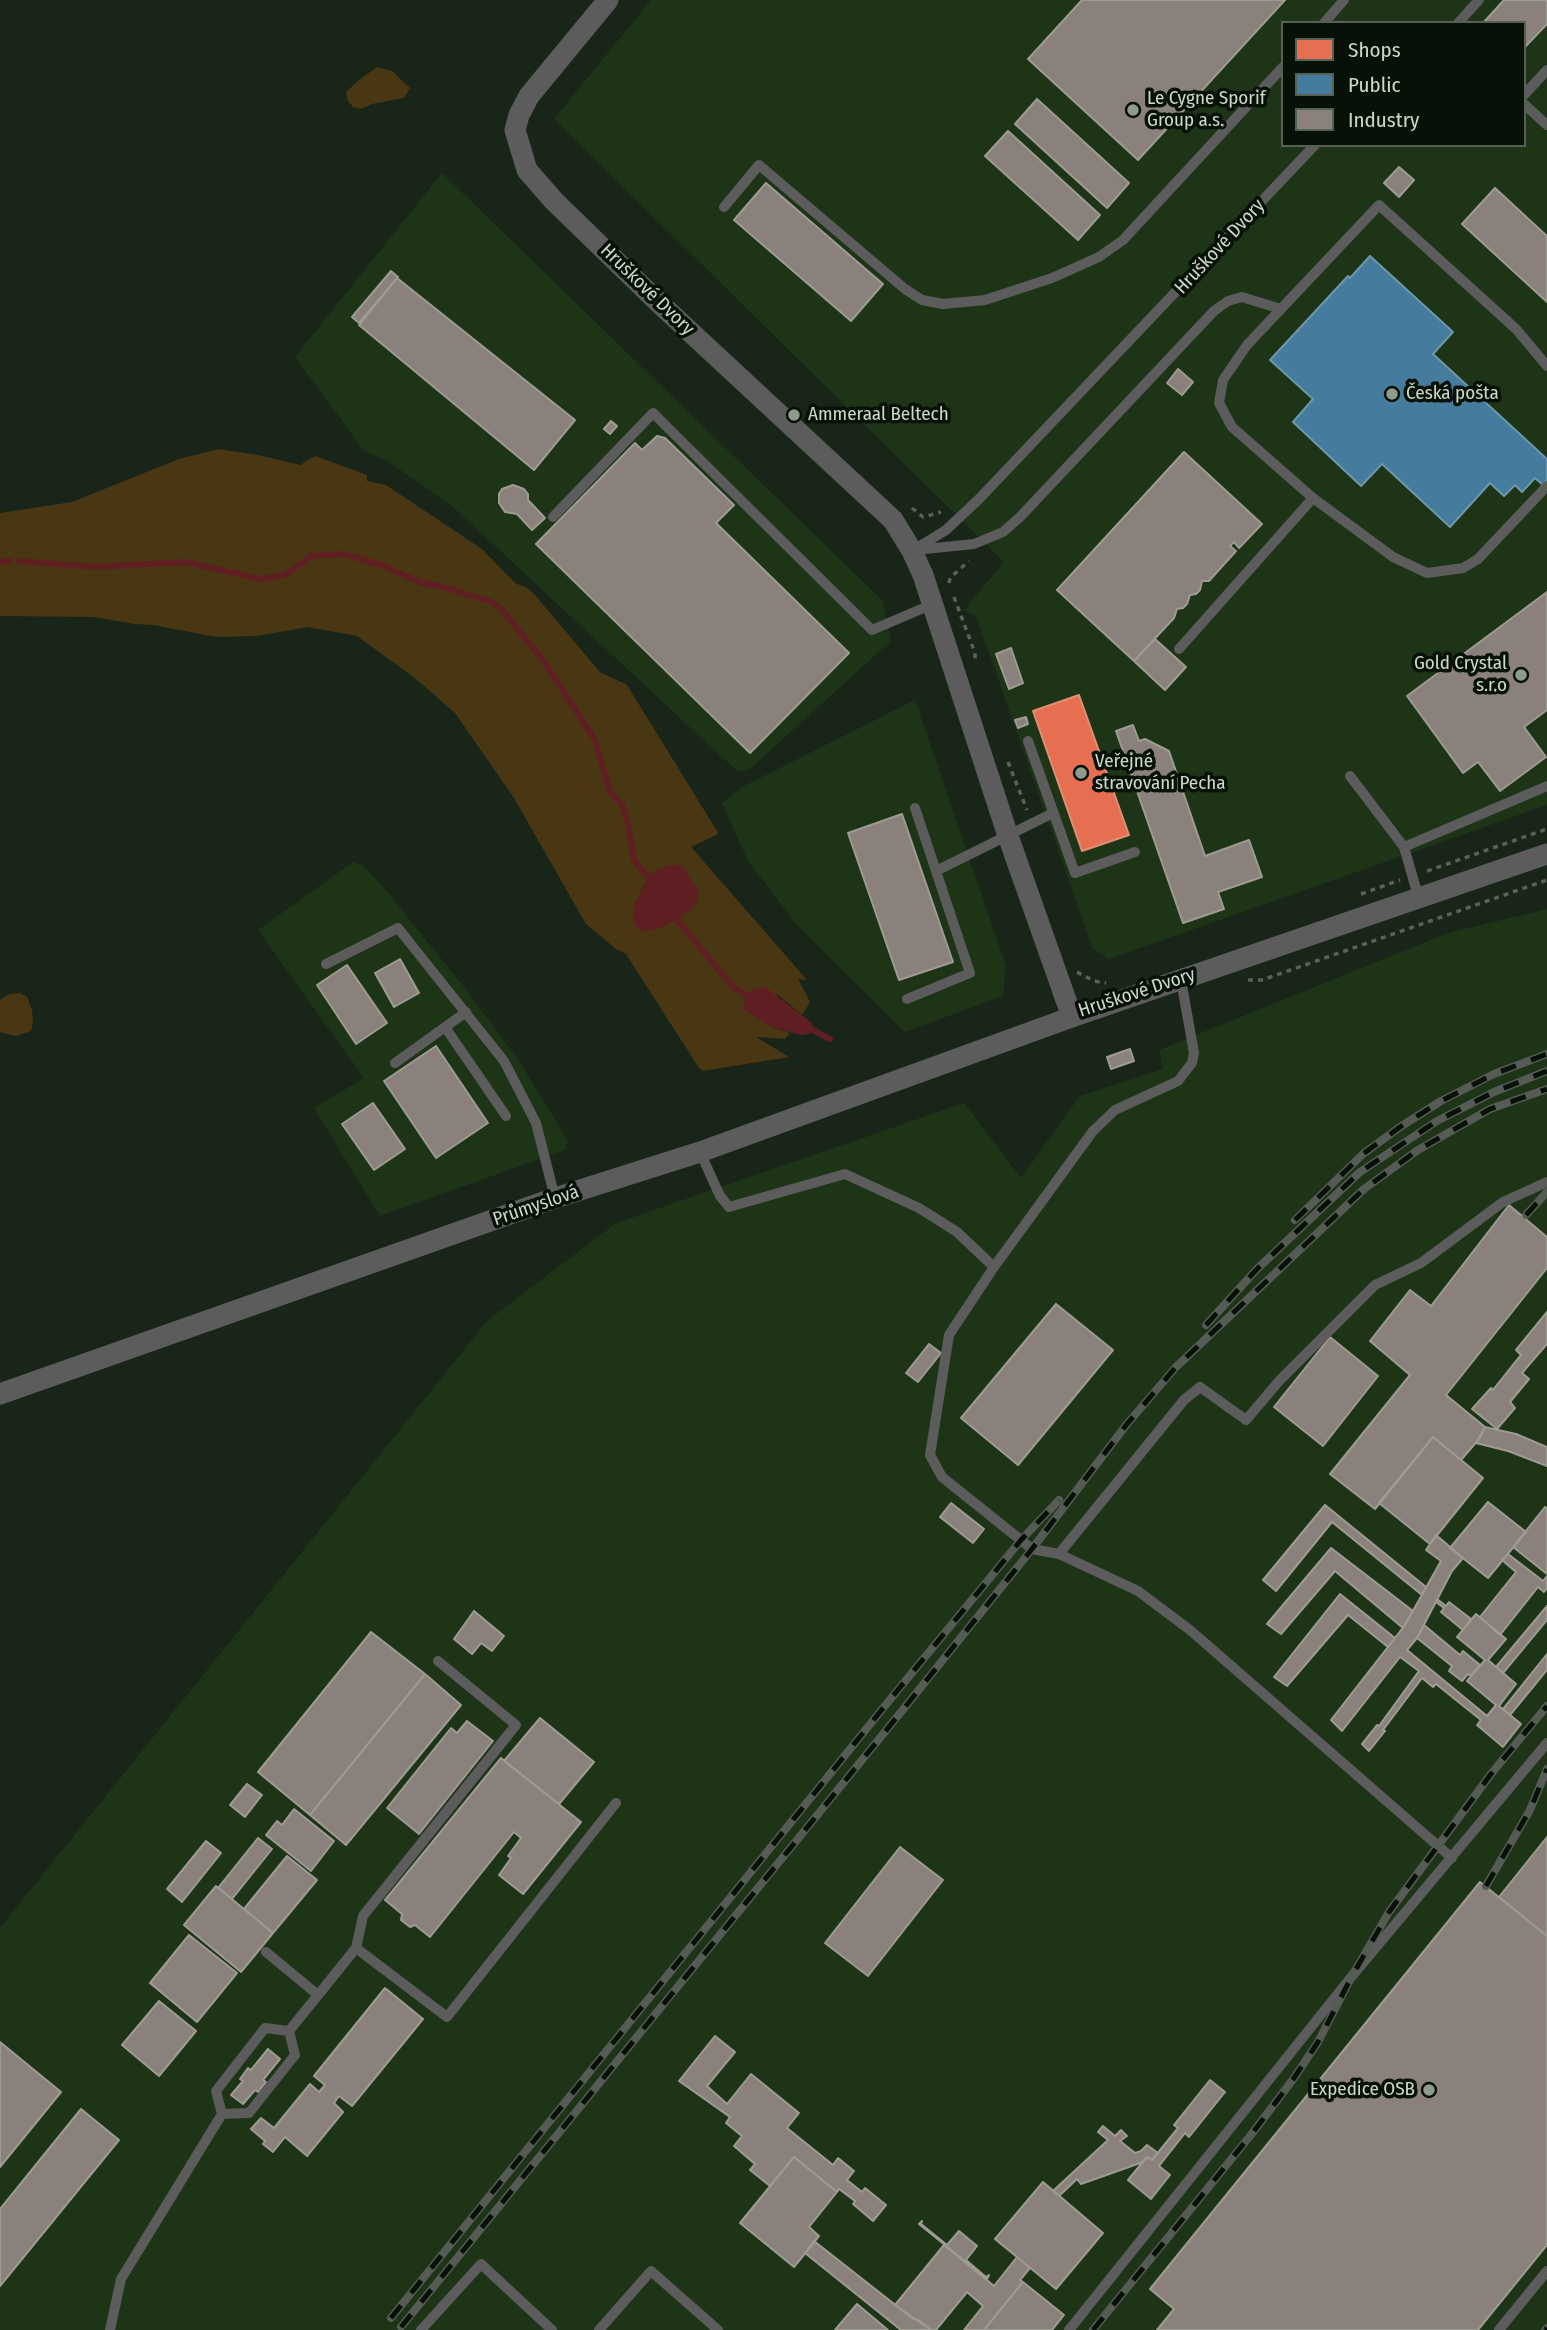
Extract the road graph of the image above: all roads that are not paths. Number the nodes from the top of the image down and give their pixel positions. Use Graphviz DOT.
graph roads {
  1 [pos="608,0"];
  2 [pos="1344,0"];
  3 [pos="1479,0"];
  4 [pos="1326,21"];
  5 [pos="1460,21"];
  6 [pos="1281,69"];
  7 [pos="1547,70"];
  8 [pos="1526,93"];
  9 [pos="1526,106"];
  10 [pos="1547,125"];
  11 [pos="1313,147"];
  12 [pos="724,207"];
  13 [pos="1281,309"];
  14 [pos="1547,366"];
  15 [pos="1547,486"];
  16 [pos="1313,498"];
  17 [pos="553,517"];
  18 [pos="912,551"];
  19 [pos="933,604"];
  20 [pos="1179,649"];
  21 [pos="1028,741"];
  22 [pos="1350,776"];
  23 [pos="1547,786"];
  24 [pos="915,808"];
  25 [pos="1053,813"];
  26 [pos="1009,836"];
  27 [pos="1404,847"];
  28 [pos="1135,852"];
  29 [pos="1547,854"];
  30 [pos="936,871"];
  31 [pos="1419,899"];
  32 [pos="326,964"];
  33 [pos="1181,980"];
  34 [pos="907,999"];
  35 [pos="466,1012"];
  36 [pos="1072,1017"];
  37 [pos="445,1027"];
  38 [pos="396,1063"];
  39 [pos="506,1116"];
  40 [pos="700,1152"];
  41 [pos="1547,1182"];
  42 [pos="555,1198"];
  43 [pos="994,1267"];
  44 [pos="0,1394"];
  45 [pos="1059,1555"];
  46 [pos="438,1661"];
  47 [pos="1547,1743"];
  48 [pos="616,1803"];
  49 [pos="1452,1858"];
  50 [pos="356,1948"];
  51 [pos="266,1952"];
  52 [pos="318,1995"];
  53 [pos="289,2031"];
  54 [pos="222,2114"];
  55 [pos="1547,2272"];
  56 [pos="110,2330"];
  57 [pos="421,2330"];
  58 [pos="552,2330"];
  59 [pos="599,2330"];
  60 [pos="718,2330"];
  61 [pos="1069,2330"];
  62 [pos="1499,2330"];
  1 -- 18 [label="street, Hruškové Dvory"];
  2 -- 4 [label="lane"];
  3 -- 5 [label="lane"];
  6 -- 12 [label="lane"];
  7 -- 8 [label="lane"];
  9 -- 10 [label="lane"];
  11 -- 18 [label="lane, Hruškové Dvory"];
  13 -- 14 [label="lane"];
  13 -- 16 [label="lane"];
  13 -- 18 [label="lane, Hruškové Dvory"];
  15 -- 16 [label="lane"];
  16 -- 20 [label="lane"];
  17 -- 19 [label="lane"];
  18 -- 19 [label="street, Hruškové Dvory"];
  19 -- 26 [label="street, Hruškové Dvory"];
  21 -- 25 [label="lane"];
  22 -- 27 [label="lane"];
  23 -- 27 [label="lane"];
  24 -- 30 [label="lane"];
  25 -- 26 [label="lane"];
  25 -- 28 [label="lane"];
  26 -- 30 [label="lane"];
  26 -- 36 [label="street, Hruškové Dvory"];
  27 -- 31 [label="lane"];
  29 -- 31 [label="street, Hruškové Dvory"];
  30 -- 34 [label="lane"];
  31 -- 33 [label="street, Hruškové Dvory"];
  32 -- 35 [label="lane"];
  33 -- 36 [label="street, Hruškové Dvory"];
  33 -- 43 [label="lane"];
  35 -- 37 [label="lane"];
  35 -- 42 [label="lane"];
  36 -- 40 [label="street, Průmyslová"];
  37 -- 38 [label="lane"];
  37 -- 39 [label="lane"];
  40 -- 42 [label="street, Průmyslová"];
  40 -- 43 [label="lane"];
  41 -- 45 [label="lane"];
  42 -- 44 [label="street, Průmyslová"];
  43 -- 45 [label="lane"];
  45 -- 49 [label="lane"];
  46 -- 50 [label="lane"];
  47 -- 49 [label="lane"];
  48 -- 50 [label="lane"];
  49 -- 61 [label="lane"];
  50 -- 52 [label="lane"];
  51 -- 52 [label="lane"];
  52 -- 53 [label="lane"];
  53 -- 54 [label="lane"];
  53 -- 54 [label="lane"];
  54 -- 56 [label="lane"];
  55 -- 62 [label="lane"];
  57 -- 58 [label="lane"];
  59 -- 60 [label="lane"];
}
